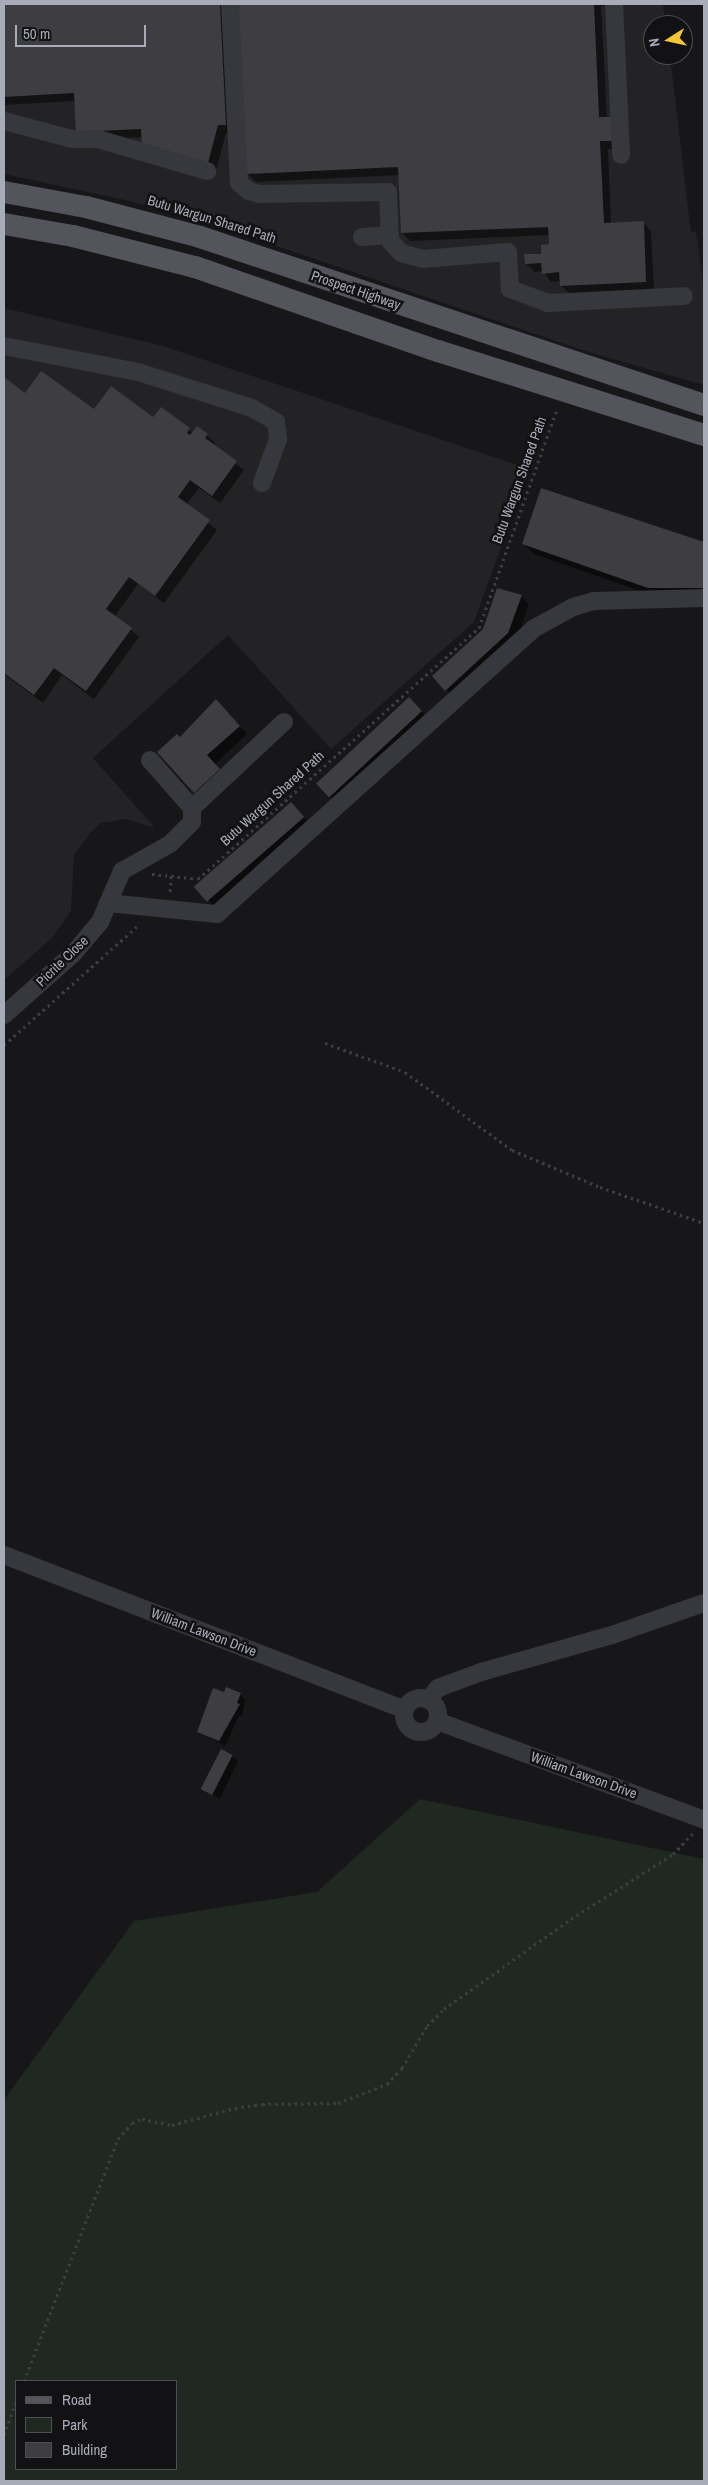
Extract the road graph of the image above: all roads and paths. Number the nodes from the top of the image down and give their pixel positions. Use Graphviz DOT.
graph roads {
  1 [pos="230,4"];
  2 [pos="614,4"];
  3 [pos="4,121"];
  4 [pos="621,155"];
  5 [pos="207,171"];
  6 [pos="4,192"];
  7 [pos="4,224"];
  8 [pos="390,235"];
  9 [pos="362,237"];
  10 [pos="684,296"];
  11 [pos="4,346"];
  12 [pos="549,403"];
  13 [pos="704,405"];
  14 [pos="704,435"];
  15 [pos="262,483"];
  16 [pos="704,598"];
  17 [pos="284,722"];
  18 [pos="150,760"];
  19 [pos="192,808"];
  20 [pos="122,871"];
  21 [pos="171,876"];
  22 [pos="108,903"];
  23 [pos="156,908"];
  24 [pos="4,1015"];
  25 [pos="325,1043"];
  26 [pos="4,1045"];
  27 [pos="704,1223"];
  28 [pos="4,1554"];
  29 [pos="704,1603"];
  30 [pos="428,1700"];
  31 [pos="405,1710"];
  32 [pos="436,1721"];
  33 [pos="704,1820"];
  34 [pos="689,1838"];
  35 [pos="24,2380"];
  36 [pos="15,2405"];
  37 [pos="4,2435"];
  1 -- 8 [label="street"];
  2 -- 4 [label="street"];
  3 -- 5 [label="street"];
  6 -- 13 [label="main road, Prospect Highway"];
  7 -- 14 [label="main road"];
  8 -- 9 [label="street"];
  8 -- 10 [label="street"];
  11 -- 15 [label="street"];
  12 -- 21 [label="path, Butu Wargun Shared Path"];
  16 -- 23 [label="street"];
  17 -- 19 [label="street"];
  18 -- 19 [label="street"];
  19 -- 20 [label="street"];
  20 -- 21 [label="path"];
  20 -- 22 [label="street, Picrite Close"];
  21 -- 23 [label="path"];
  22 -- 23 [label="street"];
  22 -- 24 [label="street, Picrite Close"];
  23 -- 26 [label="path"];
  25 -- 27 [label="path"];
  28 -- 31 [label="street, William Lawson Drive"];
  29 -- 30 [label="street"];
  30 -- 31 [label="street"];
  30 -- 32 [label="street"];
  31 -- 32 [label="street"];
  32 -- 33 [label="street, William Lawson Drive"];
  34 -- 35 [label="path"];
  36 -- 37 [label="path"];
}
